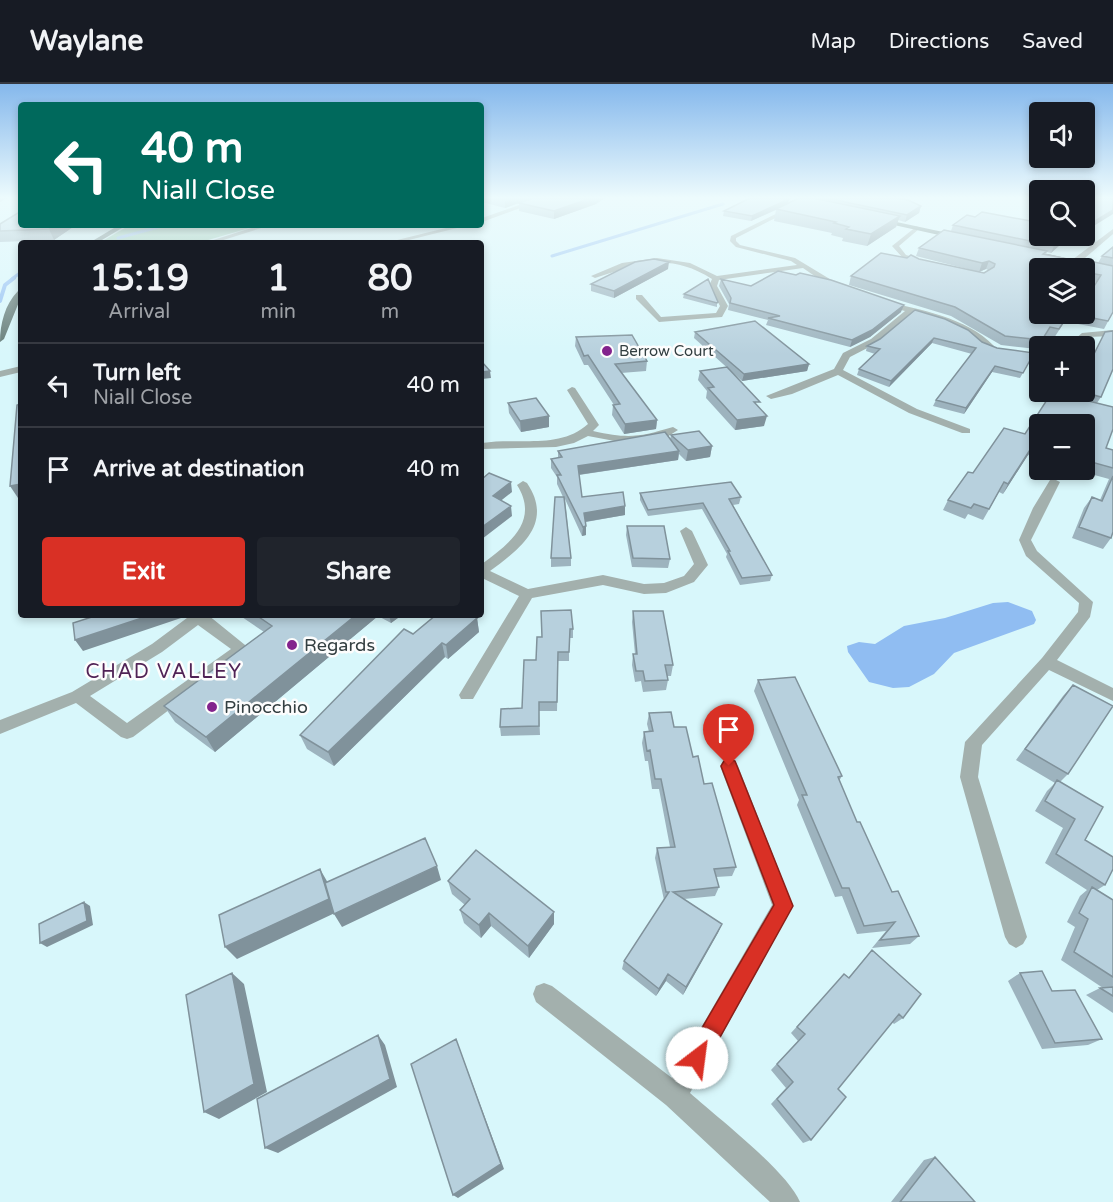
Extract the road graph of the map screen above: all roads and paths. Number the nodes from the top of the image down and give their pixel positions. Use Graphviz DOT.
graph roads {
  1 [pos="756,250"];
  2 [pos="897,250"];
  3 [pos="1032,253"];
  4 [pos="1056,258"];
  5 [pos="804,266"];
  6 [pos="1095,266"];
  7 [pos="938,267"];
  8 [pos="1113,270"];
  9 [pos="595,276"];
  10 [pos="717,278"];
  11 [pos="839,288"];
  12 [pos="639,297"];
  13 [pos="18,299"];
  14 [pos="871,299"];
  15 [pos="911,311"];
  16 [pos="1113,333"];
  17 [pos="1082,336"];
  18 [pos="0,339"];
  19 [pos="998,349"];
  20 [pos="18,370"];
  21 [pos="838,371"];
  22 [pos="0,374"];
  23 [pos="572,390"];
  24 [pos="780,404"];
  25 [pos="674,430"];
  26 [pos="966,431"];
  27 [pos="587,433"];
  28 [pos="484,446"];
  29 [pos="1054,482"];
  30 [pos="523,485"];
  31 [pos="686,531"];
  32 [pos="484,569"];
  33 [pos="484,572"];
  34 [pos="527,594"];
  35 [pos="197,618"];
  36 [pos="203,618"];
  37 [pos="1047,662"];
  38 [pos="467,695"];
  39 [pos="78,696"];
  40 [pos="1113,696"];
  41 [pos="0,727"];
  42 [pos="729,766"];
  43 [pos="1016,938"];
  44 [pos="544,994"];
  45 [pos="675,1096"];
  46 [pos="787,1202"];
  1 -- 5 [label="street"];
  2 -- 7 [label="street"];
  3 -- 4 [label="main road"];
  5 -- 10 [label="street"];
  5 -- 11 [label="street"];
  6 -- 8 [label="main road"];
  9 -- 10 [label="street"];
  10 -- 12 [label="street"];
  13 -- 18 [label="main road"];
  14 -- 15 [label="street"];
  15 -- 19 [label="street"];
  15 -- 21 [label="street"];
  16 -- 17 [label="street"];
  20 -- 22 [label="street"];
  21 -- 24 [label="street"];
  21 -- 26 [label="street"];
  23 -- 27 [label="street"];
  25 -- 27 [label="street"];
  27 -- 28 [label="street"];
  29 -- 37 [label="street"];
  30 -- 32 [label="street"];
  31 -- 34 [label="street"];
  33 -- 34 [label="street"];
  34 -- 38 [label="street"];
  35 -- 39 [label="street"];
  36 -- 39 [label="street"];
  37 -- 40 [label="street"];
  37 -- 43 [label="street"];
  39 -- 41 [label="street"];
  42 -- 45 [label="street"];
  44 -- 45 [label="street"];
  45 -- 46 [label="street"];
}
